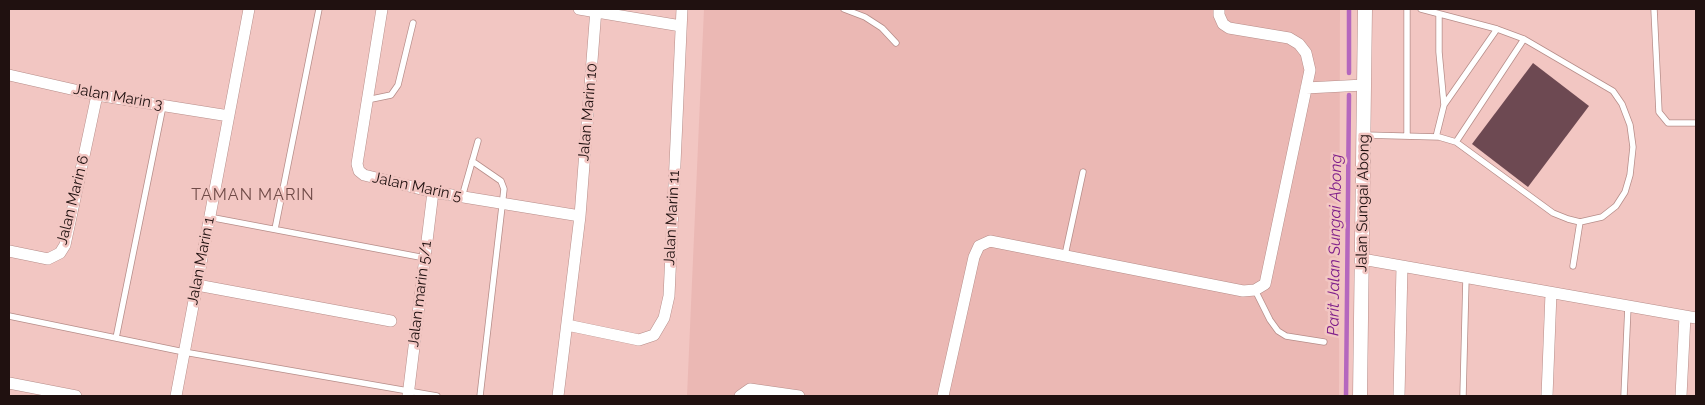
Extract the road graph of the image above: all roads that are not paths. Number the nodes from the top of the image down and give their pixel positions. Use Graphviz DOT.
graph roads {
  1 [pos="249,9"];
  2 [pos="318,9"];
  3 [pos="382,9"];
  4 [pos="579,9"];
  5 [pos="682,9"];
  6 [pos="844,9"];
  7 [pos="1219,9"];
  8 [pos="1365,9"];
  9 [pos="1407,9"];
  10 [pos="1421,9"];
  11 [pos="1654,9"];
  12 [pos="596,10"];
  13 [pos="1439,14"];
  14 [pos="413,23"];
  15 [pos="681,26"];
  16 [pos="1497,29"];
  17 [pos="1524,39"];
  18 [pos="896,43"];
  19 [pos="9,74"];
  20 [pos="1364,85"];
  21 [pos="1306,88"];
  22 [pos="98,95"];
  23 [pos="367,100"];
  24 [pos="1444,105"];
  25 [pos="163,106"];
  26 [pos="229,116"];
  27 [pos="1696,123"];
  28 [pos="1364,136"];
  29 [pos="1407,136"];
  30 [pos="1436,137"];
  31 [pos="478,141"];
  32 [pos="1456,142"];
  33 [pos="472,161"];
  34 [pos="1083,172"];
  35 [pos="433,192"];
  36 [pos="462,197"];
  37 [pos="504,204"];
  38 [pos="580,216"];
  39 [pos="210,217"];
  40 [pos="1580,222"];
  41 [pos="275,229"];
  42 [pos="9,252"];
  43 [pos="1065,255"];
  44 [pos="425,258"];
  45 [pos="1362,259"];
  46 [pos="1573,266"];
  47 [pos="1402,267"];
  48 [pos="1466,278"];
  49 [pos="197,285"];
  50 [pos="1255,290"];
  51 [pos="1551,293"];
  52 [pos="1628,306"];
  53 [pos="9,316"];
  54 [pos="1691,317"];
  55 [pos="391,321"];
  56 [pos="567,325"];
  57 [pos="116,338"];
  58 [pos="1324,342"];
  59 [pos="184,352"];
  60 [pos="9,383"];
  61 [pos="408,394"];
  62 [pos="76,396"];
  63 [pos="176,396"];
  64 [pos="437,396"];
  65 [pos="480,396"];
  66 [pos="558,396"];
  67 [pos="740,396"];
  68 [pos="799,396"];
  69 [pos="943,396"];
  70 [pos="1360,396"];
  71 [pos="1399,396"];
  72 [pos="1463,396"];
  73 [pos="1547,396"];
  74 [pos="1624,396"];
  75 [pos="1682,396"];
  1 -- 26 [label="street, Jalan Marin 1"];
  2 -- 41 [label="lane"];
  3 -- 23 [label="street, Jalan Marin 5"];
  4 -- 12 [label="street"];
  5 -- 15 [label="street, Jalan Marin 11"];
  6 -- 18 [label="lane"];
  7 -- 21 [label="street"];
  8 -- 20 [label="street, Jalan Sungai Abong"];
  9 -- 29 [label="lane"];
  10 -- 13 [label="lane"];
  11 -- 27 [label="lane"];
  12 -- 15 [label="street"];
  12 -- 38 [label="street, Jalan Marin 10"];
  13 -- 16 [label="lane"];
  13 -- 24 [label="lane"];
  14 -- 23 [label="lane"];
  15 -- 56 [label="street, Jalan Marin 11"];
  16 -- 17 [label="lane"];
  16 -- 24 [label="lane"];
  17 -- 32 [label="lane"];
  17 -- 40 [label="lane"];
  19 -- 22 [label="street, Jalan Marin 3"];
  20 -- 21 [label="street"];
  20 -- 28 [label="street, Jalan Sungai Abong"];
  21 -- 50 [label="street"];
  22 -- 25 [label="street, Jalan Marin 3"];
  22 -- 42 [label="street, Jalan Marin 6"];
  23 -- 35 [label="street, Jalan Marin 5"];
  24 -- 30 [label="lane"];
  25 -- 26 [label="street, Jalan Marin 3"];
  25 -- 57 [label="lane"];
  26 -- 39 [label="street, Jalan Marin 1"];
  28 -- 29 [label="lane"];
  28 -- 45 [label="street, Jalan Sungai Abong"];
  29 -- 30 [label="lane"];
  30 -- 32 [label="lane"];
  31 -- 33 [label="lane"];
  32 -- 40 [label="lane"];
  33 -- 36 [label="lane"];
  33 -- 37 [label="lane"];
  34 -- 43 [label="lane"];
  35 -- 36 [label="street, Jalan Marin 5"];
  35 -- 44 [label="street, Jalan marin 5/1"];
  36 -- 37 [label="street, Jalan Marin 5"];
  37 -- 38 [label="street, Jalan Marin 5"];
  37 -- 65 [label="lane"];
  38 -- 56 [label="street, Jalan Marin 10"];
  39 -- 41 [label="lane"];
  39 -- 49 [label="street, Jalan Marin 1"];
  40 -- 46 [label="lane"];
  41 -- 44 [label="lane"];
  43 -- 50 [label="street"];
  43 -- 69 [label="street"];
  44 -- 61 [label="street, Jalan marin 5/1"];
  45 -- 47 [label="street"];
  45 -- 70 [label="street, Jalan Sungai Abong"];
  47 -- 48 [label="street"];
  47 -- 71 [label="street"];
  48 -- 51 [label="street"];
  48 -- 72 [label="lane"];
  49 -- 55 [label="street"];
  49 -- 59 [label="street, Jalan Marin 1"];
  50 -- 58 [label="lane"];
  51 -- 52 [label="street"];
  51 -- 73 [label="street"];
  52 -- 54 [label="street"];
  52 -- 74 [label="lane"];
  53 -- 57 [label="lane"];
  54 -- 75 [label="street"];
  56 -- 66 [label="street, Jalan Marin 10"];
  57 -- 59 [label="lane"];
  59 -- 61 [label="lane"];
  59 -- 63 [label="street, Jalan Marin 1"];
  60 -- 62 [label="street"];
  61 -- 64 [label="lane"];
  67 -- 68 [label="street"];
}
